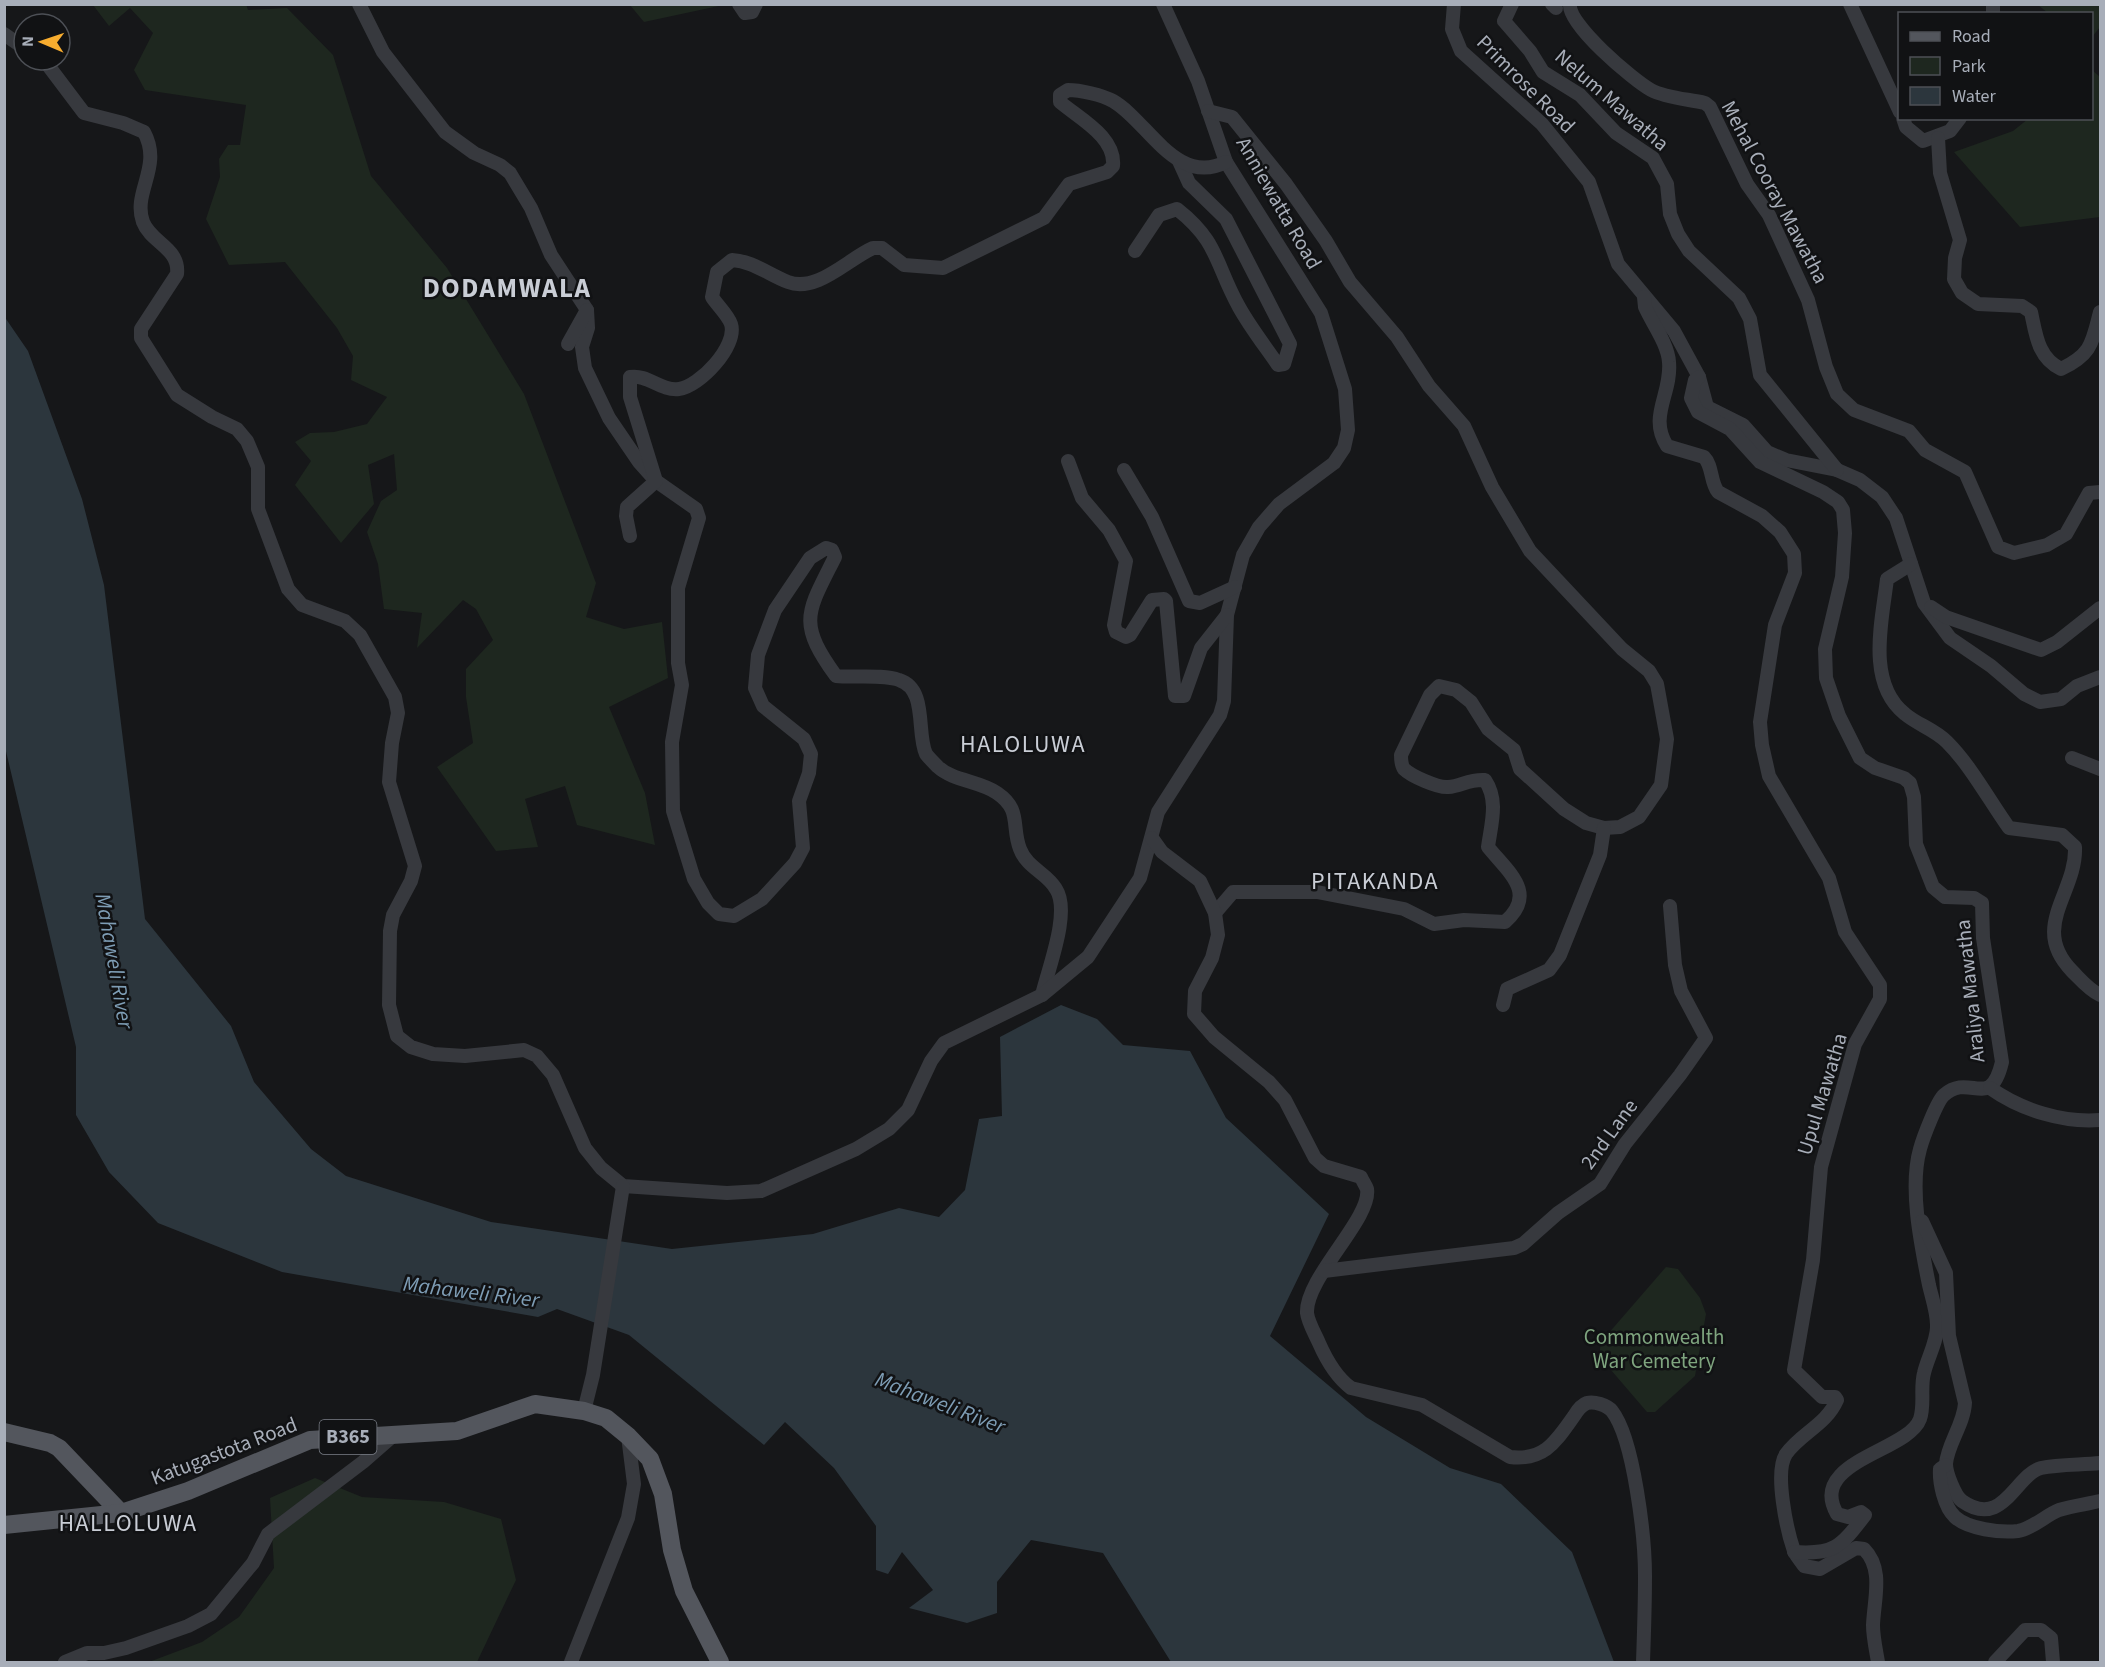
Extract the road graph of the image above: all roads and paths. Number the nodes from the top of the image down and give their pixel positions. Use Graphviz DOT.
graph roads {
  1 [pos="359,4"];
  2 [pos="739,4"];
  3 [pos="756,4"];
  4 [pos="1163,4"];
  5 [pos="1454,4"];
  6 [pos="1512,4"];
  7 [pos="1570,4"];
  8 [pos="1850,4"];
  9 [pos="53,72"];
  10 [pos="1898,110"];
  11 [pos="1208,111"];
  12 [pos="1904,120"];
  13 [pos="1958,120"];
  14 [pos="1938,138"];
  15 [pos="1179,161"];
  16 [pos="1226,162"];
  17 [pos="1135,251"];
  18 [pos="1644,297"];
  19 [pos="587,310"];
  20 [pos="2100,312"];
  21 [pos="568,344"];
  22 [pos="1699,377"];
  23 [pos="1068,461"];
  24 [pos="1124,470"];
  25 [pos="1836,470"];
  26 [pos="656,481"];
  27 [pos="2100,492"];
  28 [pos="630,536"];
  29 [pos="1911,564"];
  30 [pos="1235,587"];
  31 [pos="1924,603"];
  32 [pos="2100,608"];
  33 [pos="1227,615"];
  34 [pos="2100,677"];
  35 [pos="2072,758"];
  36 [pos="2100,768"];
  37 [pos="1604,828"];
  38 [pos="1152,838"];
  39 [pos="1670,906"];
  40 [pos="1215,913"];
  41 [pos="1042,995"];
  42 [pos="2100,996"];
  43 [pos="1503,1005"];
  44 [pos="1990,1088"];
  45 [pos="2100,1120"];
  46 [pos="623,1186"];
  47 [pos="1919,1217"];
  48 [pos="1324,1271"];
  49 [pos="584,1411"];
  50 [pos="4,1432"];
  51 [pos="395,1434"];
  52 [pos="628,1436"];
  53 [pos="2100,1463"];
  54 [pos="1946,1465"];
  55 [pos="2100,1501"];
  56 [pos="121,1513"];
  57 [pos="4,1525"];
  58 [pos="1794,1552"];
  59 [pos="65,1662"];
  60 [pos="571,1662"];
  61 [pos="720,1662"];
  62 [pos="1643,1662"];
  63 [pos="1878,1662"];
  64 [pos="1995,1662"];
  65 [pos="2053,1662"];
  1 -- 19 [label="street"];
  2 -- 3 [label="street"];
  4 -- 11 [label="street, Anniewatta Road"];
  5 -- 18 [label="street, Primrose Road"];
  6 -- 25 [label="street, Nelum Mawatha"];
  7 -- 27 [label="street, Mehal Cooray Mawatha"];
  8 -- 10 [label="street"];
  9 -- 46 [label="street"];
  11 -- 16 [label="street, Anniewatta Road"];
  11 -- 37 [label="street"];
  12 -- 14 [label="street"];
  13 -- 14 [label="street"];
  14 -- 20 [label="street"];
  15 -- 16 [label="street"];
  15 -- 17 [label="street"];
  15 -- 26 [label="street"];
  16 -- 30 [label="street, Anniewatta Road"];
  18 -- 22 [label="street, Primrose Road"];
  18 -- 58 [label="street, Upul Mawatha"];
  19 -- 21 [label="street"];
  19 -- 26 [label="street"];
  22 -- 25 [label="street, Primrose Road"];
  22 -- 44 [label="street, Araliya Mawatha"];
  23 -- 33 [label="street"];
  24 -- 30 [label="street"];
  25 -- 29 [label="street, Primrose Road"];
  26 -- 28 [label="street"];
  26 -- 41 [label="street"];
  29 -- 31 [label="street, Primrose Road"];
  29 -- 42 [label="street"];
  30 -- 33 [label="street, Anniewatta Road"];
  31 -- 32 [label="street"];
  31 -- 34 [label="street, Primrose Road"];
  33 -- 38 [label="street"];
  35 -- 36 [label="street"];
  37 -- 40 [label="street"];
  37 -- 43 [label="street"];
  38 -- 40 [label="street"];
  38 -- 41 [label="street"];
  39 -- 48 [label="street, 2nd Lane"];
  40 -- 48 [label="street"];
  41 -- 46 [label="street"];
  44 -- 45 [label="street"];
  44 -- 47 [label="street, Araliya Mawatha"];
  46 -- 49 [label="street"];
  47 -- 54 [label="street"];
  47 -- 58 [label="street, Araliya Mawatha"];
  48 -- 62 [label="street"];
  49 -- 51 [label="main road, Katugastota Road / B365"];
  49 -- 52 [label="main road, Katugastota Road / B365"];
  50 -- 56 [label="main road"];
  51 -- 56 [label="main road, Katugastota Road / B365"];
  51 -- 59 [label="street"];
  52 -- 60 [label="street"];
  52 -- 61 [label="main road, Katugastota Road / B365"];
  53 -- 54 [label="street"];
  54 -- 55 [label="street"];
  56 -- 57 [label="main road, Katugastota Road"];
  58 -- 63 [label="street"];
  64 -- 65 [label="street"];
}
